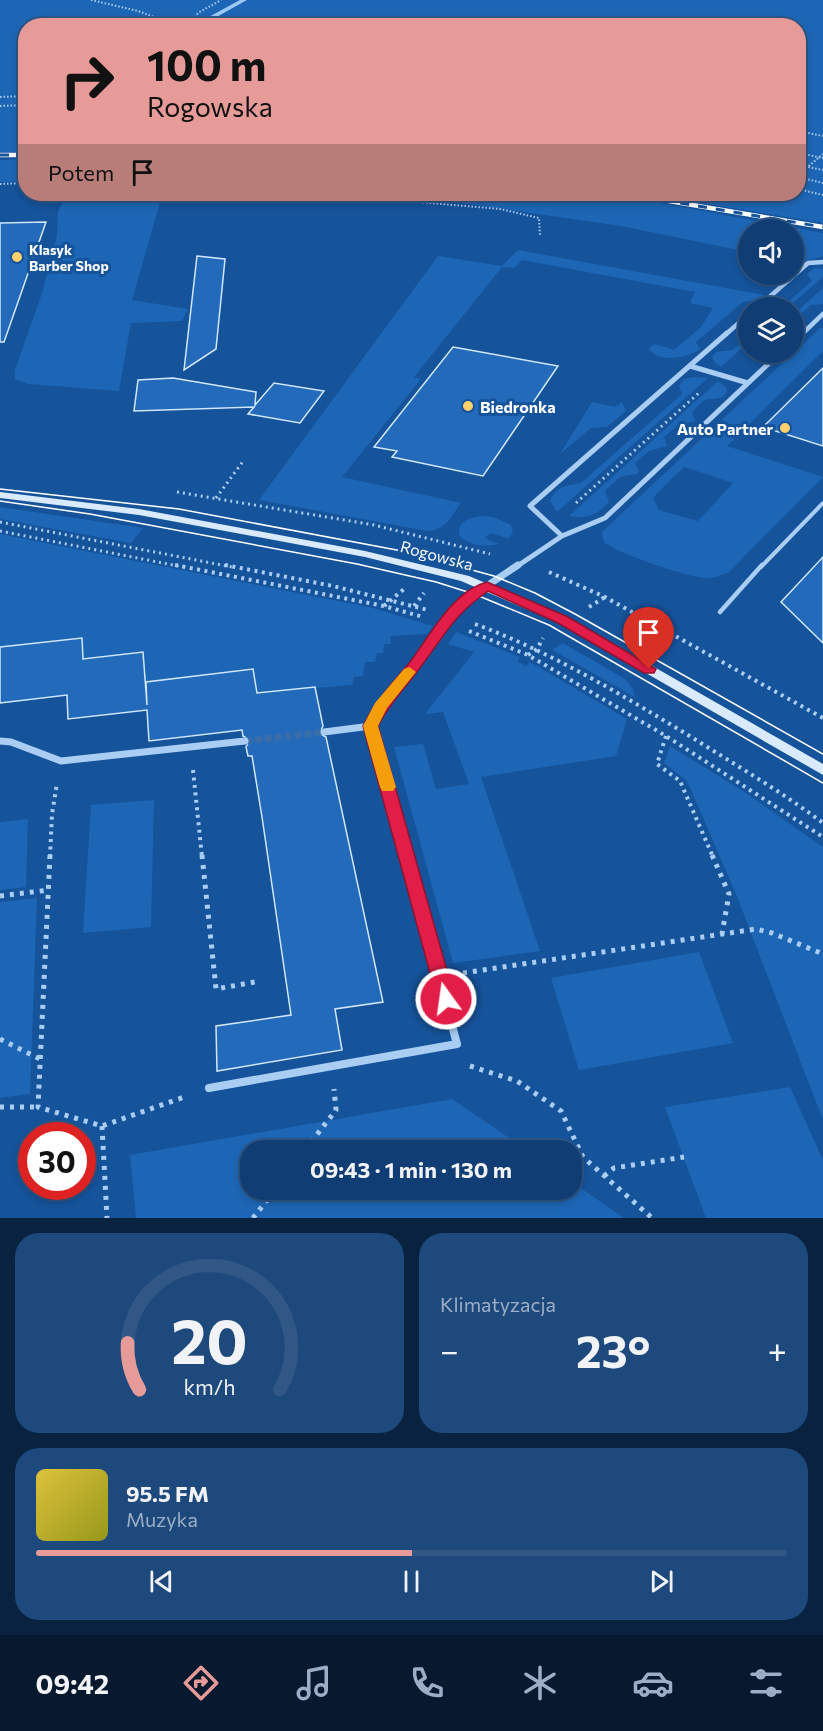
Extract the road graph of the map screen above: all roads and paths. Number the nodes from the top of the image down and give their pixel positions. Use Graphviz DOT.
graph roads {
  1 [pos="91,0"];
  2 [pos="221,0"];
  3 [pos="157,18"];
  4 [pos="193,18"];
  5 [pos="18,96"];
  6 [pos="0,97"];
  7 [pos="18,105"];
  8 [pos="0,106"];
  9 [pos="806,133"];
  10 [pos="823,136"];
  11 [pos="806,154"];
  12 [pos="822,157"];
  13 [pos="807,167"];
  14 [pos="823,170"];
  15 [pos="806,178"];
  16 [pos="18,183"];
  17 [pos="823,183"];
  18 [pos="0,184"];
  19 [pos="806,191"];
  20 [pos="812,192"];
  21 [pos="823,195"];
  22 [pos="407,201"];
  23 [pos="540,236"];
  24 [pos="823,262"];
  25 [pos="770,297"];
  26 [pos="823,314"];
  27 [pos="738,324"];
  28 [pos="804,332"];
  29 [pos="769,363"];
  30 [pos="690,366"];
  31 [pos="719,375"];
  32 [pos="748,383"];
  33 [pos="244,460"];
  34 [pos="0,495"];
  35 [pos="216,498"];
  36 [pos="823,503"];
  37 [pos="0,522"];
  38 [pos="550,525"];
  39 [pos="0,531"];
  40 [pos="562,536"];
  41 [pos="546,571"];
  42 [pos="408,584"];
  43 [pos="487,586"];
  44 [pos="428,588"];
  45 [pos="605,597"];
  46 [pos="390,599"];
  47 [pos="384,606"];
  48 [pos="414,606"];
  49 [pos="583,610"];
  50 [pos="435,612"];
  51 [pos="720,612"];
  52 [pos="429,618"];
  53 [pos="465,621"];
  54 [pos="459,628"];
  55 [pos="546,634"];
  56 [pos="537,649"];
  57 [pos="528,655"];
  58 [pos="823,718"];
  59 [pos="371,726"];
  60 [pos="324,732"];
  61 [pos="666,736"];
  62 [pos="0,741"];
  63 [pos="245,741"];
  64 [pos="190,748"];
  65 [pos="61,761"];
  66 [pos="823,770"];
  67 [pos="823,823"];
  68 [pos="823,837"];
  69 [pos="48,891"];
  70 [pos="0,896"];
  71 [pos="722,934"];
  72 [pos="823,954"];
  73 [pos="440,976"];
  74 [pos="255,982"];
  75 [pos="0,1039"];
  76 [pos="442,1048"];
  77 [pos="40,1059"];
  78 [pos="332,1067"];
  79 [pos="209,1088"];
  80 [pos="0,1107"];
  81 [pos="38,1107"];
  82 [pos="102,1126"];
  83 [pos="313,1140"];
  84 [pos="684,1157"];
  85 [pos="604,1176"];
  86 [pos="268,1200"];
  87 [pos="106,1218"];
  88 [pos="254,1218"];
  89 [pos="652,1218"];
  1 -- 3 [label="path"];
  2 -- 4 [label="path"];
  5 -- 6 [label="path"];
  7 -- 8 [label="path"];
  9 -- 10 [label="path"];
  11 -- 12 [label="path"];
  12 -- 13 [label="path"];
  13 -- 14 [label="path"];
  15 -- 17 [label="path"];
  16 -- 18 [label="path"];
  17 -- 20 [label="path"];
  19 -- 20 [label="path"];
  20 -- 21 [label="path"];
  22 -- 23 [label="path"];
  24 -- 25 [label="street"];
  26 -- 28 [label="street"];
  27 -- 30 [label="street"];
  29 -- 32 [label="street"];
  30 -- 31 [label="street"];
  30 -- 38 [label="street"];
  31 -- 32 [label="street"];
  31 -- 38 [label="path"];
  32 -- 40 [label="street"];
  33 -- 35 [label="path"];
  34 -- 43 [label="street, Rogowska"];
  36 -- 51 [label="lane"];
  37 -- 46 [label="path"];
  38 -- 40 [label="street"];
  39 -- 47 [label="path"];
  40 -- 43 [label="street"];
  41 -- 45 [label="path"];
  42 -- 46 [label="path"];
  43 -- 59 [label="street"];
  43 -- 66 [label="street, Rogowska"];
  44 -- 48 [label="path"];
  45 -- 49 [label="path"];
  45 -- 58 [label="path"];
  46 -- 47 [label="path"];
  46 -- 48 [label="path"];
  47 -- 52 [label="path"];
  48 -- 50 [label="path"];
  53 -- 56 [label="path"];
  54 -- 57 [label="path"];
  55 -- 56 [label="path"];
  56 -- 57 [label="path"];
  56 -- 67 [label="path"];
  57 -- 61 [label="path"];
  59 -- 60 [label="street"];
  59 -- 73 [label="street"];
  61 -- 68 [label="path"];
  61 -- 71 [label="path"];
  62 -- 65 [label="street"];
  63 -- 64 [label="street"];
  64 -- 65 [label="street"];
  64 -- 74 [label="path"];
  65 -- 69 [label="path"];
  69 -- 70 [label="path"];
  69 -- 77 [label="path"];
  71 -- 72 [label="path"];
  71 -- 73 [label="path"];
  73 -- 76 [label="street"];
  75 -- 77 [label="path"];
  76 -- 78 [label="street"];
  76 -- 85 [label="path"];
  77 -- 81 [label="path"];
  78 -- 79 [label="street"];
  78 -- 83 [label="path"];
  79 -- 82 [label="path"];
  80 -- 81 [label="path"];
  81 -- 82 [label="path"];
  82 -- 87 [label="path"];
  84 -- 85 [label="path"];
  85 -- 89 [label="path"];
  86 -- 88 [label="path"];
}
